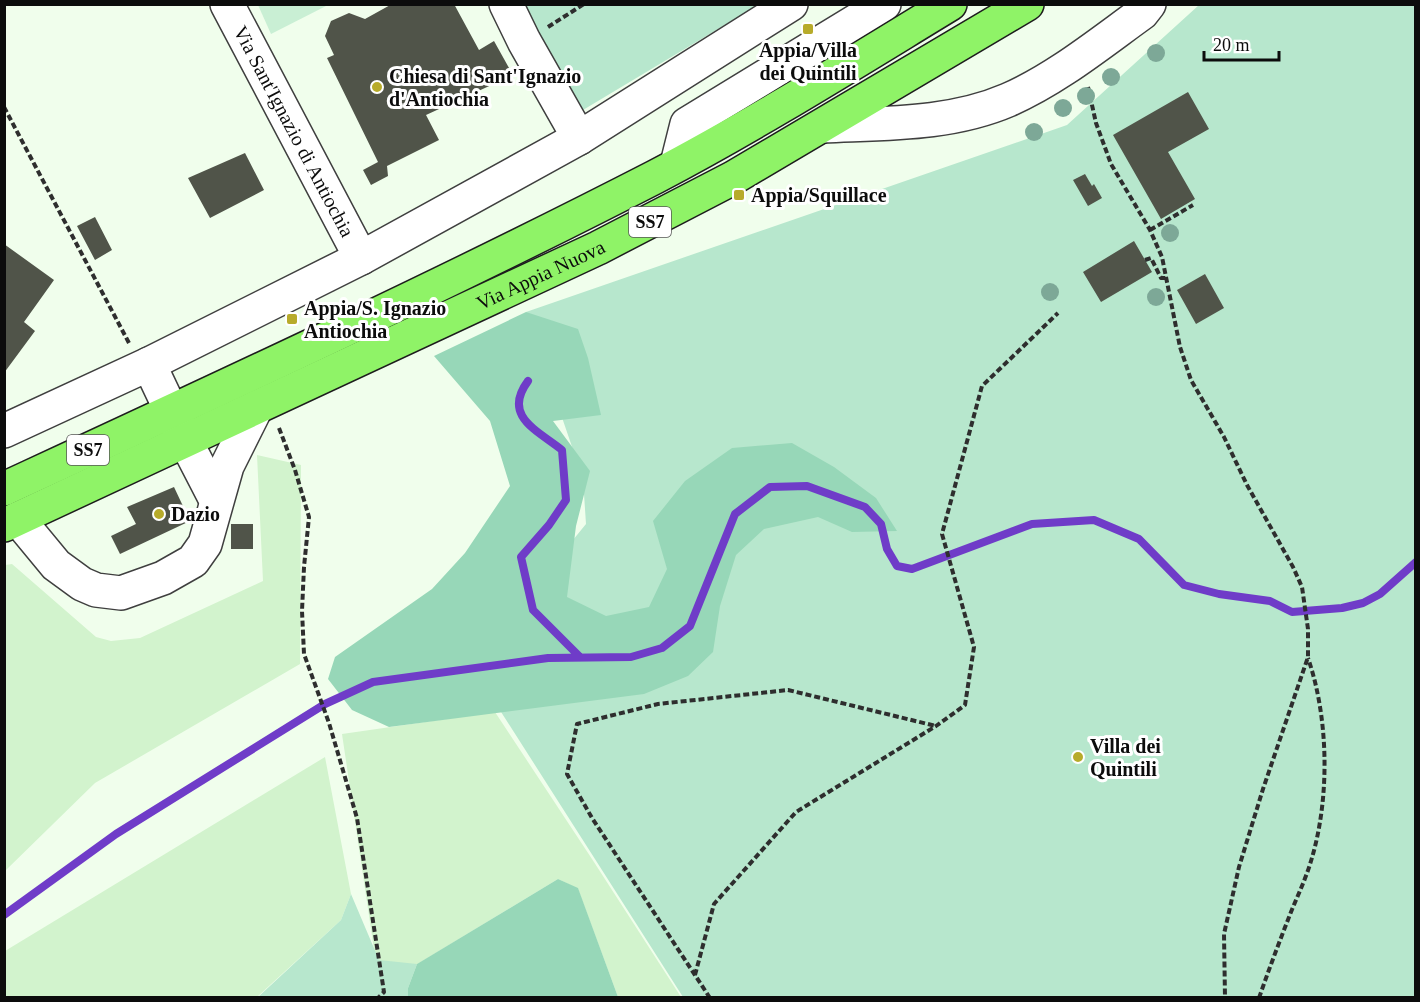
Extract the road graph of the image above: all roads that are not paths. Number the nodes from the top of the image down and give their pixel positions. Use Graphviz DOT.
graph roads {
  1 [pos="227,4"];
  2 [pos="506,4"];
  3 [pos="791,4"];
  4 [pos="884,4"];
  5 [pos="950,4"];
  6 [pos="1027,4"];
  7 [pos="1149,4"];
  8 [pos="823,126"];
  9 [pos="579,138"];
  10 [pos="677,164"];
  11 [pos="361,258"];
  12 [pos="146,366"];
  13 [pos="263,405"];
  14 [pos="178,425"];
  15 [pos="4,431"];
  16 [pos="4,489"];
  17 [pos="216,500"];
  18 [pos="11,522"];
  1 -- 11 [label="street, Via Sant'Ignazio di Antiochia"];
  2 -- 9 [label="street"];
  3 -- 9 [label="street"];
  4 -- 10 [label="street"];
  5 -- 10 [label="main road, Via Appia Nuova / SS7"];
  6 -- 8 [label="main road, Via Appia Nuova / SS7"];
  7 -- 8 [label="street"];
  8 -- 13 [label="main road, Via Appia Nuova / SS7"];
  9 -- 11 [label="street"];
  10 -- 14 [label="main road, Via Appia Nuova / SS7"];
  11 -- 12 [label="street"];
  12 -- 14 [label="street"];
  12 -- 15 [label="street"];
  13 -- 14 [label="main road, Via Appia Nuova / SS7"];
  13 -- 17 [label="street"];
  14 -- 16 [label="main road, Via Appia Nuova / SS7"];
  14 -- 17 [label="street"];
  14 -- 18 [label="main road, Via Appia Nuova / SS7"];
  17 -- 18 [label="street"];
}
